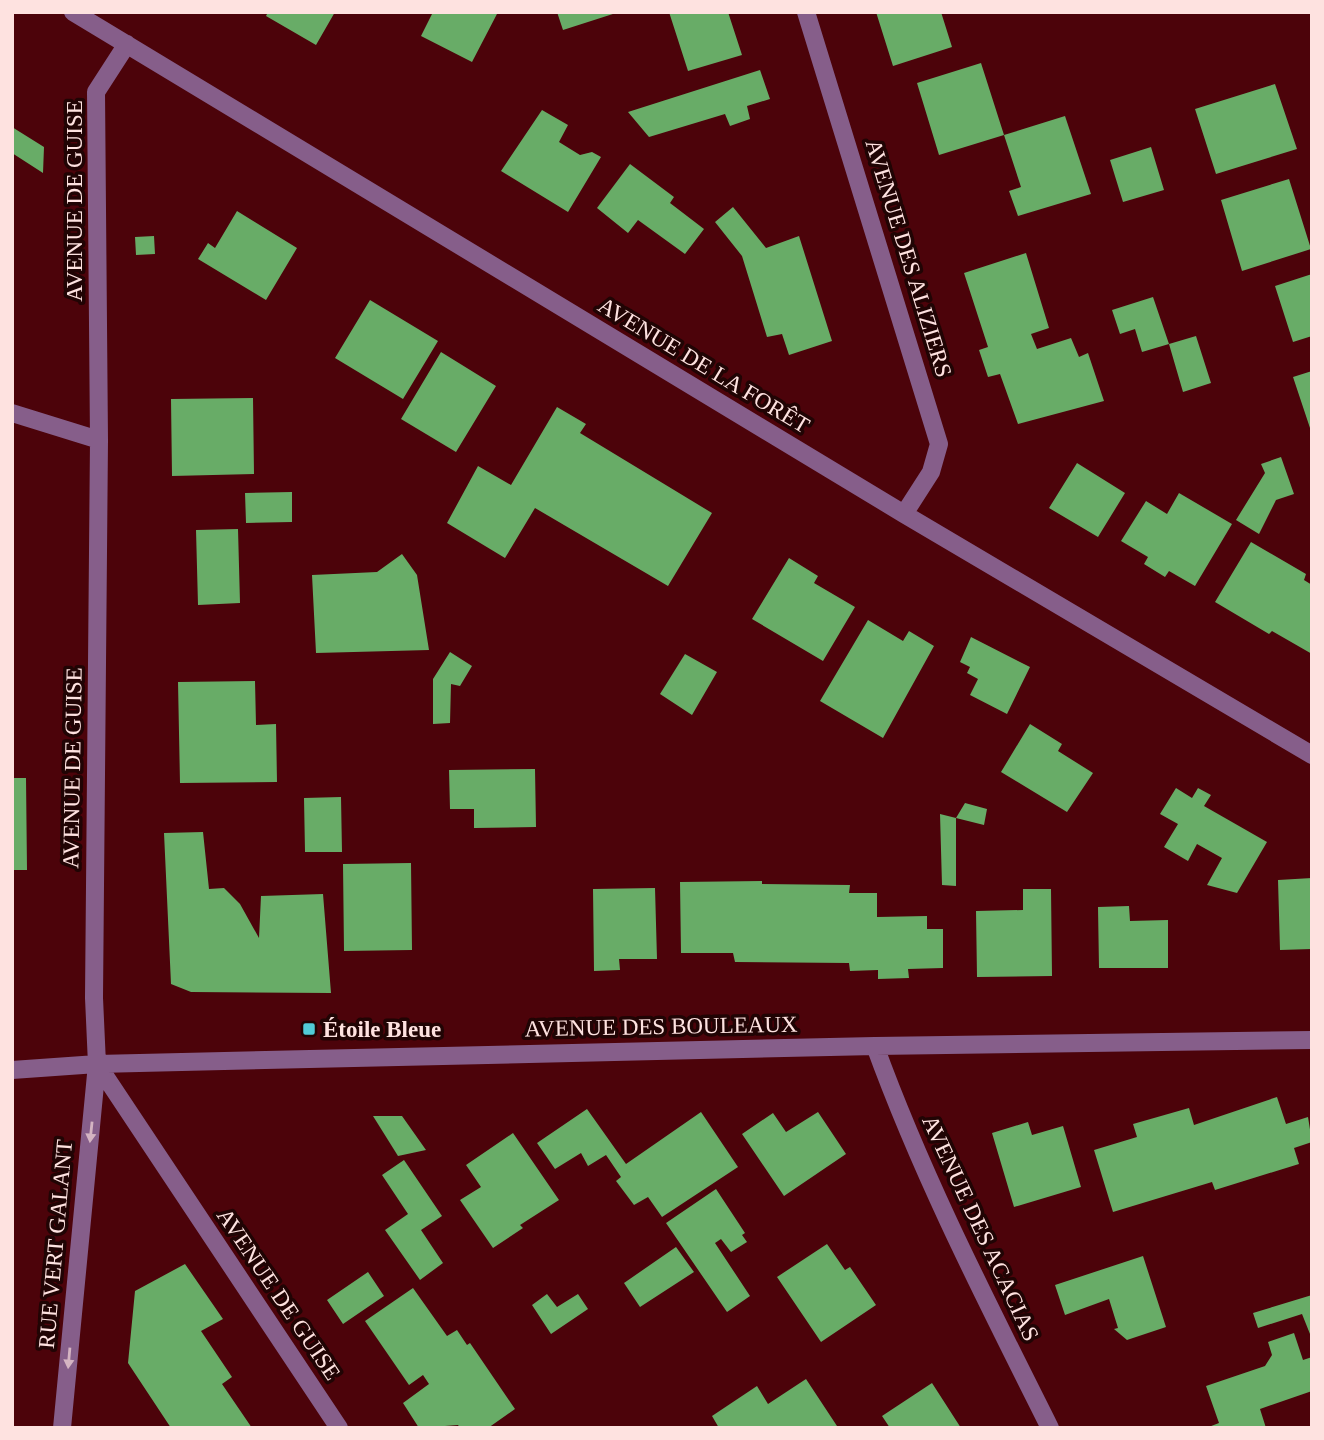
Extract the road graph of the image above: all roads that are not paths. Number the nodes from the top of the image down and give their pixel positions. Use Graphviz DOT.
graph roads {
  1 [pos="73,12"];
  2 [pos="806,12"];
  3 [pos="127,44"];
  4 [pos="12,413"];
  5 [pos="99,440"];
  6 [pos="904,514"];
  7 [pos="1312,755"];
  8 [pos="1312,1040"];
  9 [pos="875,1046"];
  10 [pos="97,1064"];
  11 [pos="12,1070"];
  12 [pos="62,1428"];
  13 [pos="338,1428"];
  14 [pos="1050,1428"];
  1 -- 3 [label="street, AVENUE DE LA FORÊT"];
  2 -- 6 [label="street, AVENUE DES ALIZIERS"];
  3 -- 5 [label="street, AVENUE DE GUISE"];
  3 -- 6 [label="street, AVENUE DE LA FORÊT"];
  4 -- 5 [label="street"];
  5 -- 10 [label="street, AVENUE DE GUISE"];
  6 -- 7 [label="street, AVENUE DE LA FORÊT"];
  8 -- 9 [label="street, AVENUE DES BOULEAUX"];
  9 -- 10 [label="street, AVENUE DES BOULEAUX"];
  9 -- 14 [label="street, AVENUE DES ACACIAS"];
  10 -- 11 [label="street, AVENUE DES BOULEAUX"];
  10 -- 12 [label="street, RUE VERT GALANT, one-way"];
  10 -- 13 [label="street, AVENUE DE GUISE"];
}
